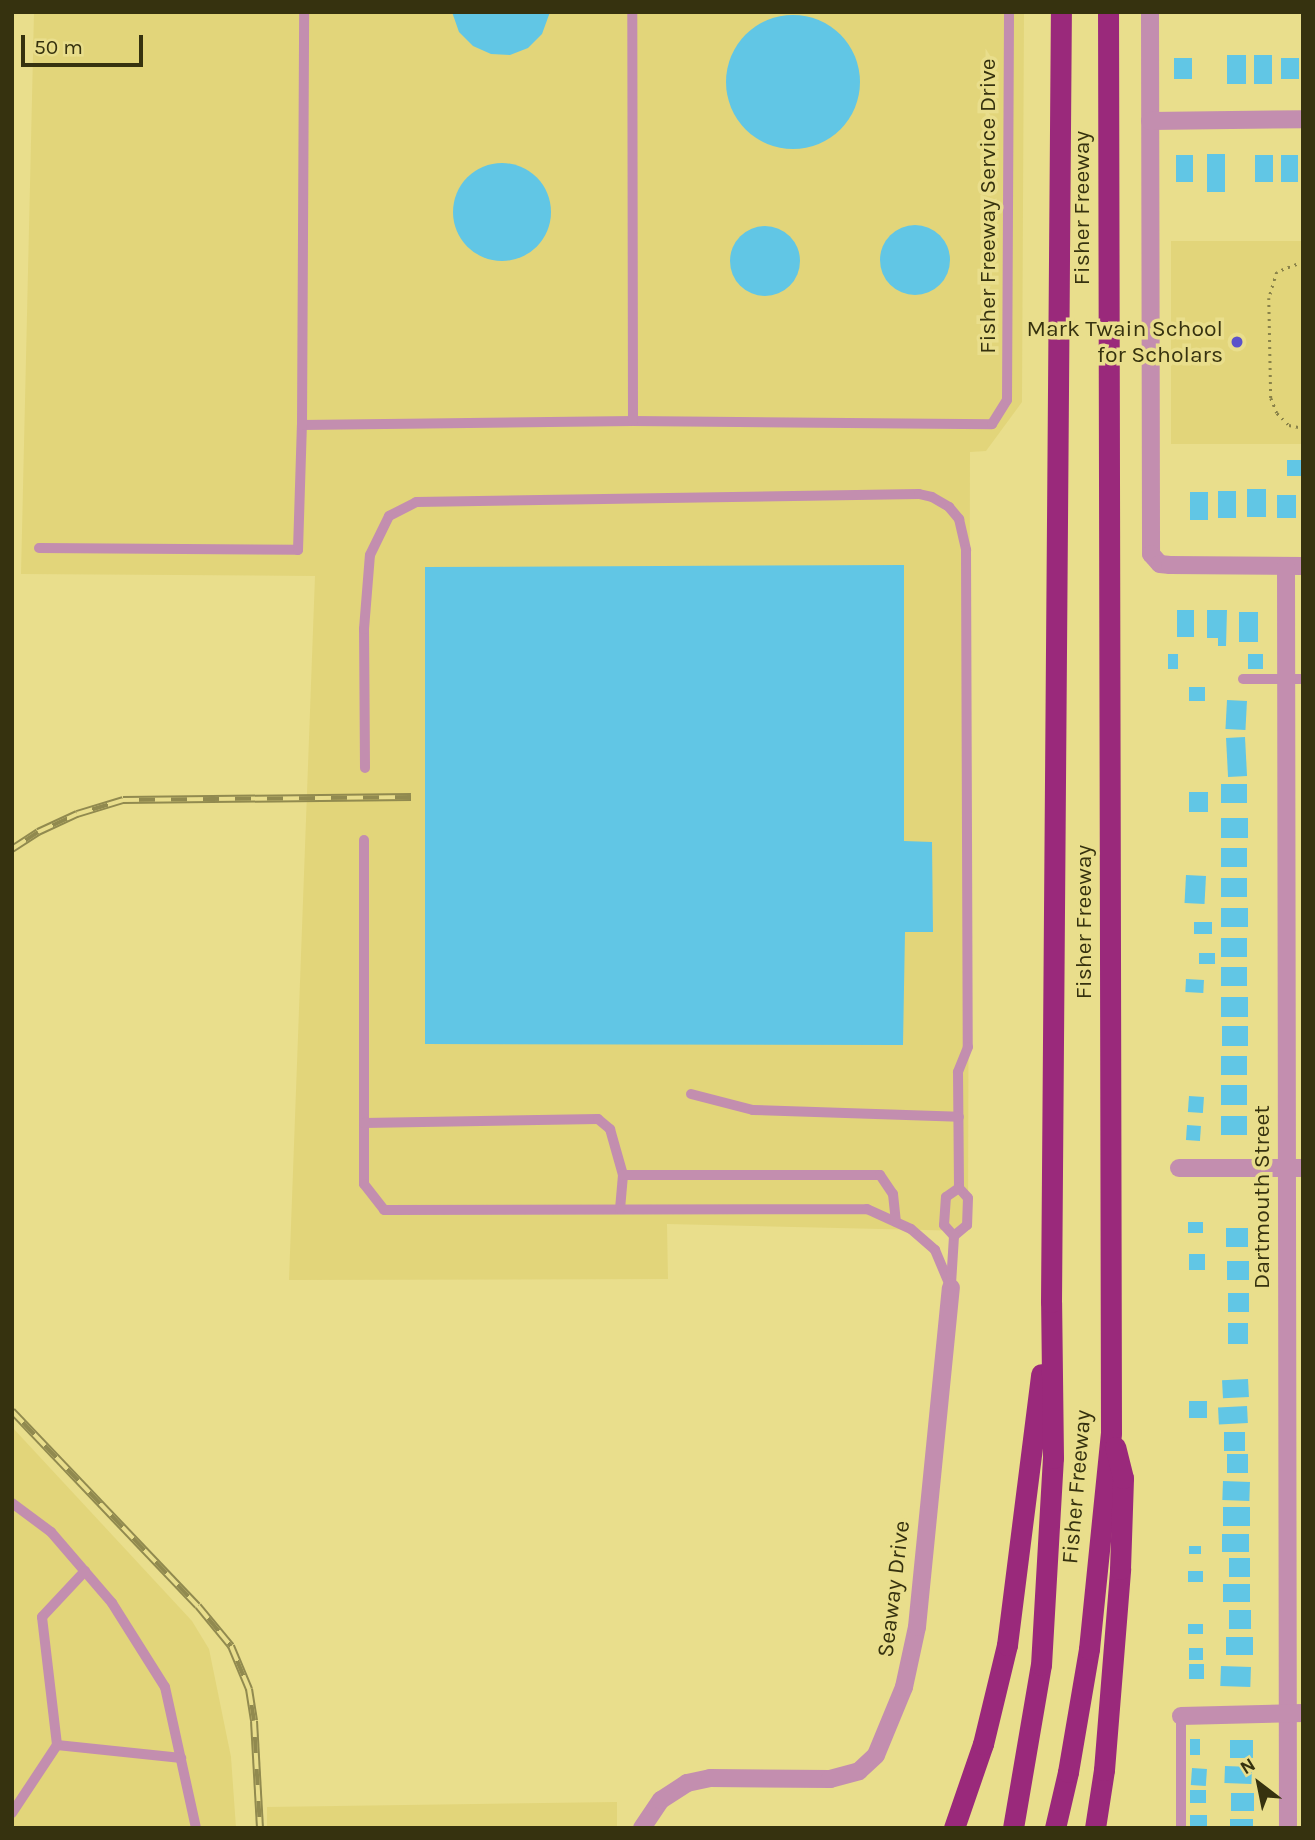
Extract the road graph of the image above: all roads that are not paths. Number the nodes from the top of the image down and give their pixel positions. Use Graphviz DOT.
graph roads {
  1 [pos="304,12"];
  2 [pos="632,12"];
  3 [pos="1009,12"];
  4 [pos="1060,12"];
  5 [pos="1108,12"];
  6 [pos="1150,12"];
  7 [pos="1303,119"];
  8 [pos="1150,121"];
  9 [pos="633,421"];
  10 [pos="302,425"];
  11 [pos="39,548"];
  12 [pos="1295,566"];
  13 [pos="1243,678"];
  14 [pos="1295,679"];
  15 [pos="365,768"];
  16 [pos="365,840"];
  17 [pos="691,1094"];
  18 [pos="958,1117"];
  19 [pos="364,1124"];
  20 [pos="1180,1168"];
  21 [pos="1294,1168"];
  22 [pos="622,1175"];
  23 [pos="959,1188"];
  24 [pos="620,1209"];
  25 [pos="896,1222"];
  26 [pos="954,1236"];
  27 [pos="951,1288"];
  28 [pos="1051,1302"];
  29 [pos="1111,1433"];
  30 [pos="12,1503"];
  31 [pos="85,1571"];
  32 [pos="1295,1714"];
  33 [pos="1181,1716"];
  34 [pos="57,1745"];
  35 [pos="181,1758"];
  36 [pos="12,1814"];
  37 [pos="195,1828"];
  38 [pos="642,1828"];
  39 [pos="954,1828"];
  40 [pos="1013,1828"];
  41 [pos="1055,1828"];
  42 [pos="1095,1828"];
  43 [pos="1181,1828"];
  44 [pos="1288,1828"];
  1 -- 10 [label="lane"];
  2 -- 9 [label="lane"];
  3 -- 9 [label="lane, Fisher Freeway Service Drive"];
  4 -- 28 [label="highway, Fisher Freeway"];
  5 -- 29 [label="highway, Fisher Freeway"];
  6 -- 8 [label="street"];
  7 -- 8 [label="street"];
  8 -- 12 [label="street"];
  9 -- 10 [label="lane"];
  10 -- 11 [label="lane"];
  12 -- 14 [label="street, Dartmouth Street"];
  13 -- 14 [label="lane"];
  14 -- 21 [label="street, Dartmouth Street"];
  15 -- 18 [label="lane"];
  16 -- 19 [label="lane"];
  17 -- 18 [label="lane"];
  18 -- 23 [label="lane"];
  19 -- 22 [label="lane"];
  19 -- 24 [label="lane"];
  20 -- 21 [label="street"];
  21 -- 32 [label="street, Dartmouth Street"];
  22 -- 24 [label="lane"];
  22 -- 25 [label="lane"];
  23 -- 26 [label="lane"];
  23 -- 26 [label="lane"];
  24 -- 25 [label="lane"];
  25 -- 27 [label="lane"];
  26 -- 27 [label="lane"];
  27 -- 38 [label="street, Seaway Drive"];
  28 -- 39 [label="highway"];
  28 -- 40 [label="highway, Fisher Freeway"];
  29 -- 41 [label="highway, Fisher Freeway"];
  29 -- 42 [label="highway"];
  30 -- 31 [label="lane"];
  31 -- 34 [label="lane"];
  31 -- 35 [label="lane"];
  32 -- 33 [label="street"];
  32 -- 44 [label="street, Dartmouth Street"];
  33 -- 43 [label="lane"];
  34 -- 35 [label="lane"];
  34 -- 36 [label="lane"];
  35 -- 37 [label="lane"];
}
